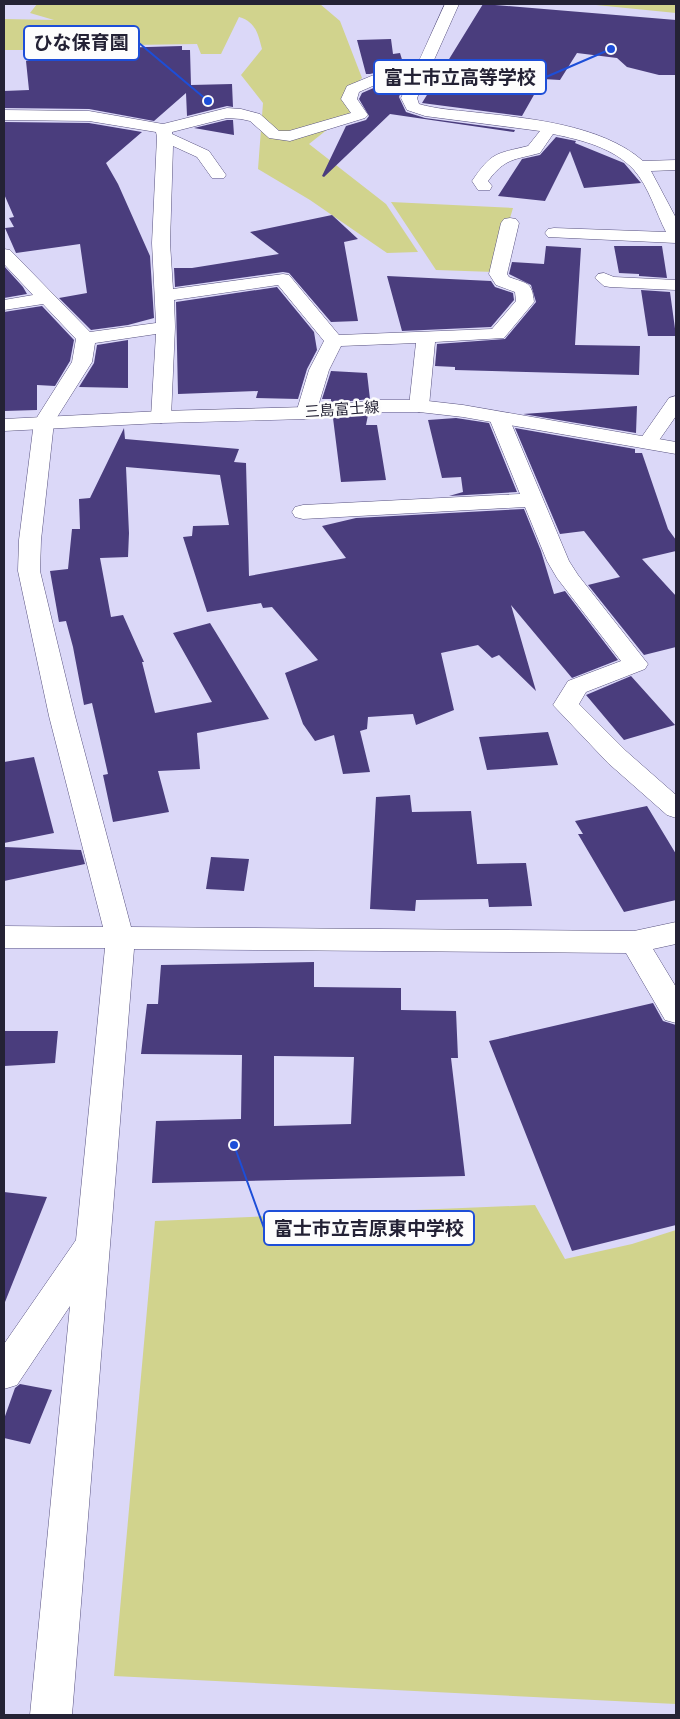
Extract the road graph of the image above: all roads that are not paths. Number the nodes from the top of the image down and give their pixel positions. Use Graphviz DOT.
graph roads {
  1 [pos="452,4"];
  2 [pos="422,69"];
  3 [pos="4,115"];
  4 [pos="550,128"];
  5 [pos="164,133"];
  6 [pos="676,165"];
  7 [pos="640,166"];
  8 [pos="218,175"];
  9 [pos="484,186"];
  10 [pos="510,224"];
  11 [pos="676,233"];
  12 [pos="554,234"];
  13 [pos="4,254"];
  14 [pos="604,278"];
  15 [pos="676,285"];
  16 [pos="163,296"];
  17 [pos="46,298"];
  18 [pos="4,305"];
  19 [pos="166,327"];
  20 [pos="426,336"];
  21 [pos="86,338"];
  22 [pos="334,341"];
  23 [pos="676,402"];
  24 [pos="419,406"];
  25 [pos="306,413"];
  26 [pos="161,417"];
  27 [pos="498,418"];
  28 [pos="44,422"];
  29 [pos="4,425"];
  30 [pos="648,442"];
  31 [pos="676,448"];
  32 [pos="532,500"];
  33 [pos="303,512"];
  34 [pos="676,809"];
  35 [pos="676,933"];
  36 [pos="4,937"];
  37 [pos="120,939"];
  38 [pos="634,942"];
  39 [pos="676,1012"];
  40 [pos="93,1245"];
  41 [pos="4,1373"];
  42 [pos="51,1715"];
  1 -- 2 [label="street"];
  2 -- 4 [label="street"];
  2 -- 5 [label="street"];
  3 -- 5 [label="street"];
  4 -- 7 [label="street"];
  4 -- 9 [label="street"];
  5 -- 8 [label="street"];
  5 -- 16 [label="street"];
  6 -- 7 [label="street"];
  7 -- 11 [label="street"];
  10 -- 20 [label="street"];
  11 -- 12 [label="street"];
  13 -- 17 [label="street"];
  14 -- 15 [label="street"];
  16 -- 19 [label="street"];
  16 -- 22 [label="street"];
  17 -- 18 [label="street"];
  17 -- 21 [label="street"];
  19 -- 21 [label="street"];
  19 -- 26 [label="street"];
  20 -- 22 [label="street"];
  20 -- 24 [label="street"];
  21 -- 28 [label="street"];
  22 -- 25 [label="street"];
  23 -- 30 [label="street"];
  24 -- 25 [label="street, 三島富士線"];
  24 -- 27 [label="street, 三島富士線"];
  25 -- 26 [label="street, 三島富士線"];
  26 -- 28 [label="street, 三島富士線"];
  27 -- 30 [label="street, 三島富士線"];
  27 -- 32 [label="street"];
  28 -- 29 [label="street, 三島富士線"];
  28 -- 37 [label="street"];
  30 -- 31 [label="street, 三島富士線"];
  32 -- 33 [label="street"];
  32 -- 34 [label="street"];
  35 -- 38 [label="street"];
  36 -- 37 [label="street"];
  37 -- 38 [label="street"];
  37 -- 40 [label="street"];
  38 -- 39 [label="street"];
  40 -- 41 [label="street"];
  40 -- 42 [label="street"];
}
